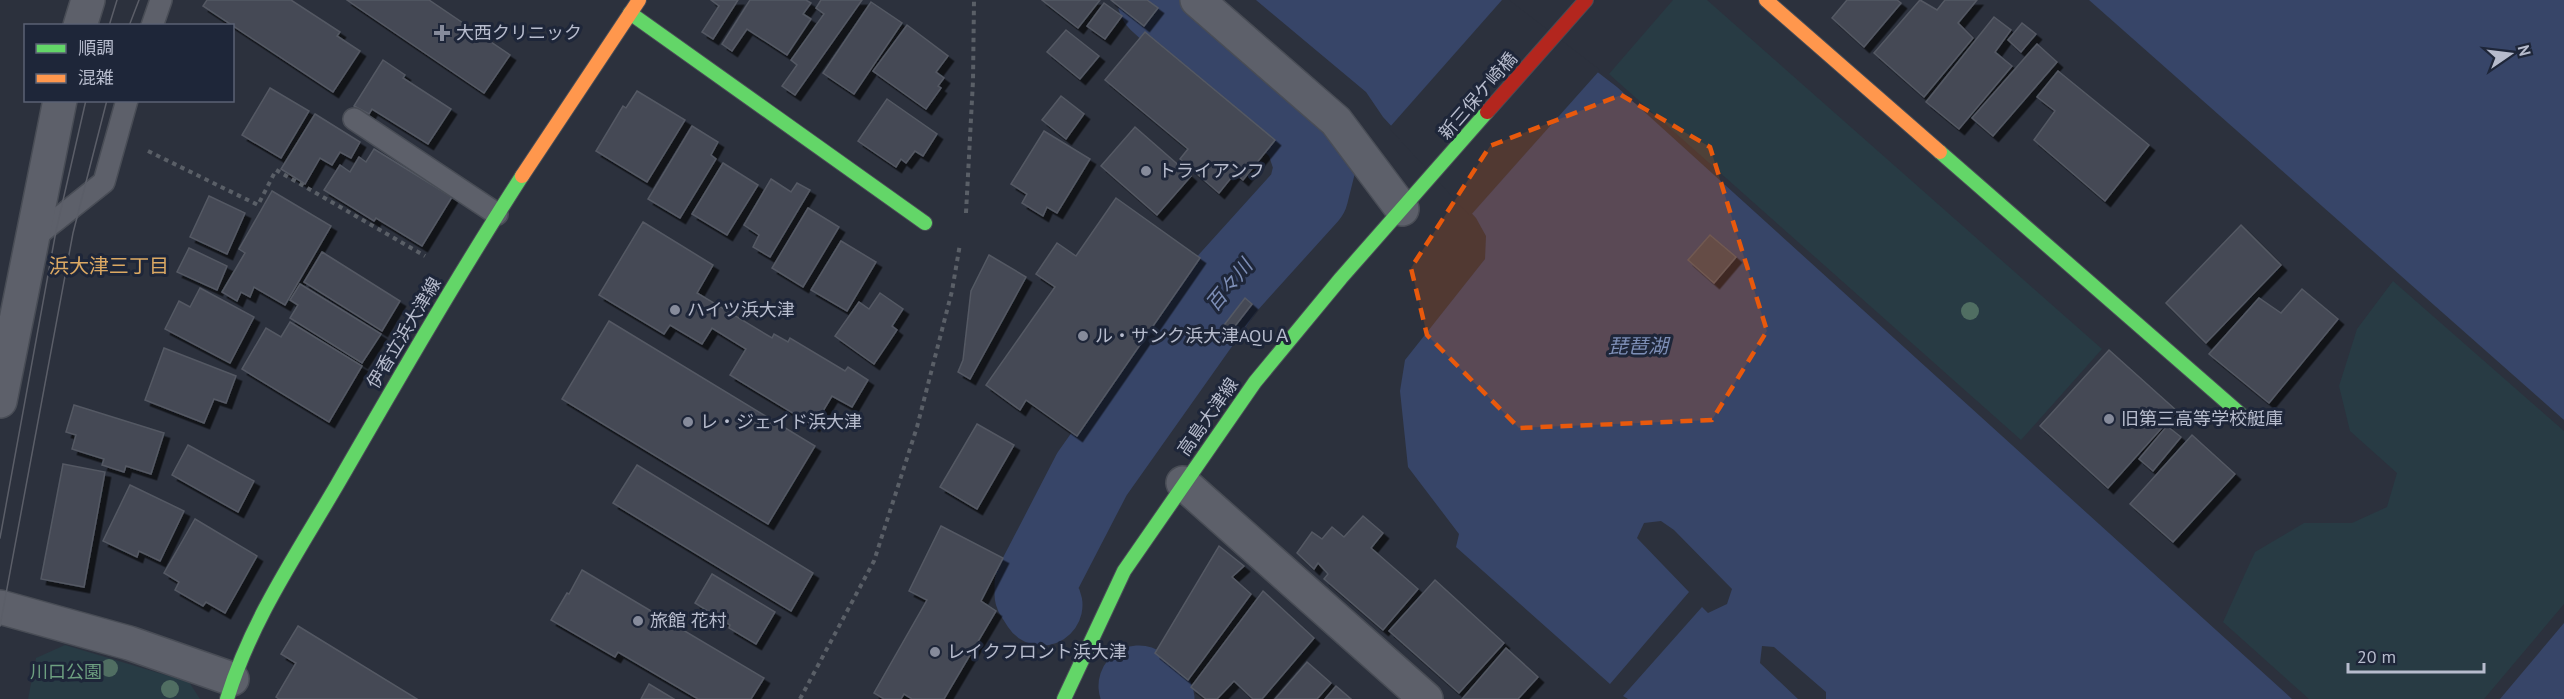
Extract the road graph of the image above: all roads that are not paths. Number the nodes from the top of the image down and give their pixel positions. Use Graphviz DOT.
graph roads {
  1 [pos="88,0"];
  2 [pos="161,0"];
  3 [pos="639,0"];
  4 [pos="1197,0"];
  5 [pos="1586,0"];
  6 [pos="1766,0"];
  7 [pos="630,13"];
  8 [pos="81,24"];
  9 [pos="153,24"];
  10 [pos="60,102"];
  11 [pos="126,102"];
  12 [pos="354,119"];
  13 [pos="1424,185"];
  14 [pos="1402,209"];
  15 [pos="497,214"];
  16 [pos="925,223"];
  17 [pos="31,240"];
  18 [pos="0,401"];
  19 [pos="2245,418"];
  20 [pos="1183,483"];
  21 [pos="0,607"];
  22 [pos="229,689"];
  23 [pos="1064,699"];
  24 [pos="1426,699"];
  1 -- 8 [label="street"];
  2 -- 9 [label="lane"];
  3 -- 7 [label="main road, 伊香立浜大津線"];
  4 -- 14 [label="street"];
  5 -- 13 [label="main road, 新三保ケ崎橋"];
  6 -- 19 [label="main road"];
  7 -- 15 [label="main road, 伊香立浜大津線"];
  7 -- 16 [label="main road"];
  10 -- 17 [label="street"];
  11 -- 17 [label="lane"];
  12 -- 15 [label="lane"];
  13 -- 14 [label="main road, 高島大津線"];
  14 -- 20 [label="main road, 高島大津線"];
  15 -- 22 [label="main road, 伊香立浜大津線"];
  17 -- 18 [label="street"];
  20 -- 23 [label="main road, 高島大津線"];
  20 -- 24 [label="street"];
  21 -- 22 [label="street"];
}
